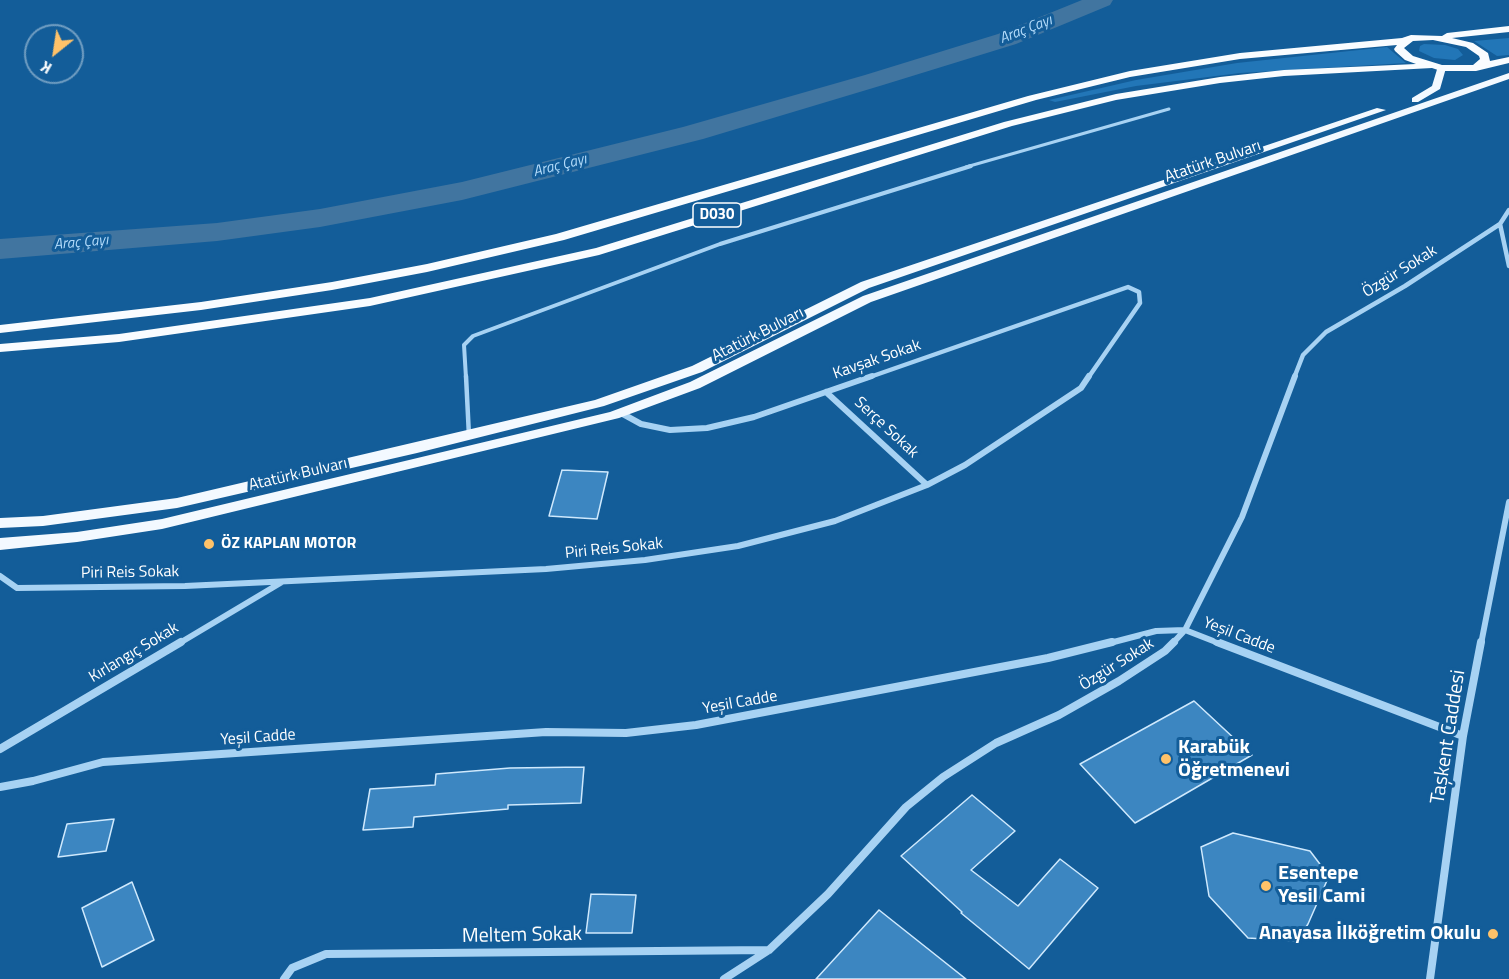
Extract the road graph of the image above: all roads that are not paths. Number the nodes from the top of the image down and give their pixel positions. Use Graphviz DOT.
graph roads {
  1 [pos="1509,29"];
  2 [pos="1434,37"];
  3 [pos="1404,41"];
  4 [pos="1509,60"];
  5 [pos="1435,67"];
  6 [pos="1477,67"];
  7 [pos="1509,76"];
  8 [pos="1472,87"];
  9 [pos="1168,109"];
  10 [pos="1509,210"];
  11 [pos="1500,224"];
  12 [pos="1509,266"];
  13 [pos="1139,292"];
  14 [pos="0,329"];
  15 [pos="0,348"];
  16 [pos="826,392"];
  17 [pos="621,413"];
  18 [pos="469,436"];
  19 [pos="927,484"];
  20 [pos="1509,502"];
  21 [pos="1,525"];
  22 [pos="0,543"];
  23 [pos="0,576"];
  24 [pos="282,582"];
  25 [pos="1185,630"];
  26 [pos="1463,736"];
  27 [pos="0,748"];
  28 [pos="0,787"];
  29 [pos="769,950"];
  30 [pos="284,979"];
  31 [pos="724,979"];
  32 [pos="1430,979"];
  1 -- 2 [label="highway, D030"];
  2 -- 3 [label="highway, D030"];
  2 -- 6 [label="highway, D030"];
  3 -- 5 [label="highway, D030"];
  3 -- 14 [label="highway, D030"];
  4 -- 6 [label="highway, D030"];
  5 -- 6 [label="highway, D030"];
  5 -- 15 [label="highway, D030"];
  5 -- 18 [label="main road, Atatürk Bulvarı"];
  6 -- 8 [label="main road"];
  7 -- 8 [label="main road, Atatürk Bulvarı"];
  8 -- 17 [label="main road, Atatürk Bulvarı"];
  9 -- 18 [label="lane"];
  10 -- 11 [label="street"];
  11 -- 12 [label="street"];
  11 -- 25 [label="street, Özgür Sokak"];
  13 -- 16 [label="street, Kavşak Sokak"];
  13 -- 19 [label="street, Piri Reis Sokak"];
  16 -- 17 [label="street, Kavşak Sokak"];
  16 -- 19 [label="street, Serçe Sokak"];
  17 -- 22 [label="main road, Atatürk Bulvarı"];
  18 -- 21 [label="main road, Atatürk Bulvarı"];
  19 -- 24 [label="street, Piri Reis Sokak"];
  20 -- 26 [label="street, Taşkent Caddesi"];
  23 -- 24 [label="street, Piri Reis Sokak"];
  24 -- 27 [label="street, Kırlangıç Sokak"];
  25 -- 26 [label="street, Yeşil Cadde"];
  25 -- 28 [label="street, Yeşil Cadde"];
  25 -- 29 [label="street, Özgür Sokak"];
  26 -- 32 [label="street, Taşkent Caddesi"];
  29 -- 30 [label="street, Meltem Sokak"];
  29 -- 31 [label="street, Özgür Sokak"];
}
